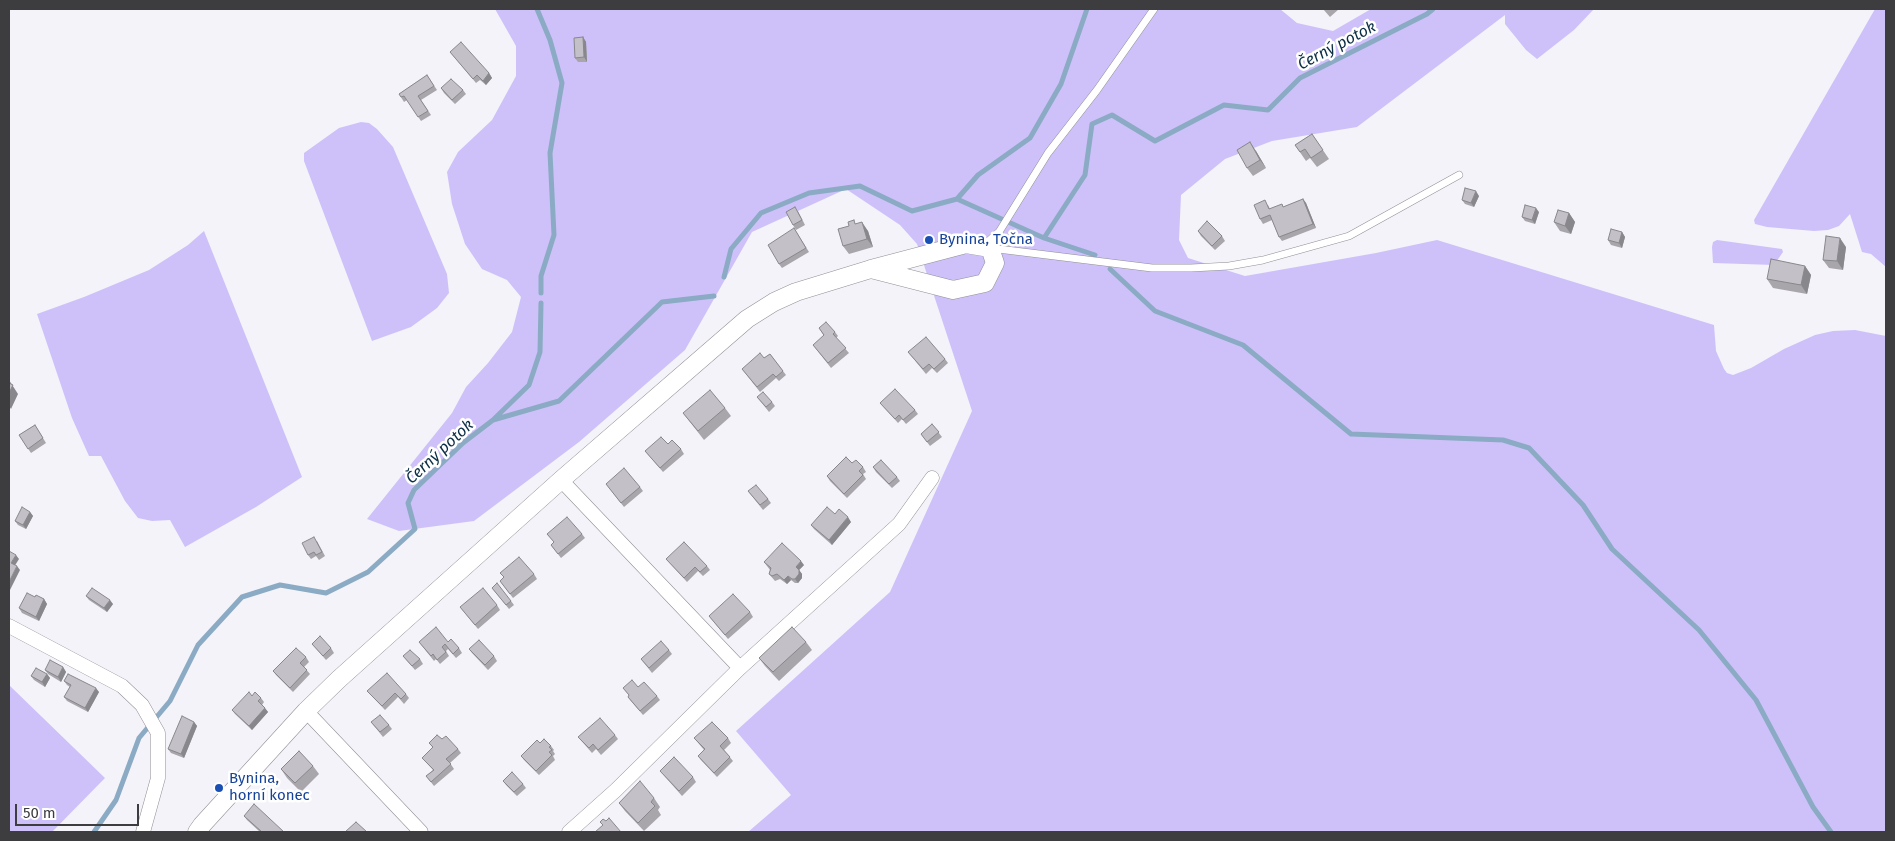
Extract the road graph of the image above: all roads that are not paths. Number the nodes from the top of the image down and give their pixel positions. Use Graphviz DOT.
graph roads {
  1 [pos="1154,9"];
  2 [pos="1458,175"];
  3 [pos="986,247"];
  4 [pos="871,269"];
  5 [pos="932,478"];
  6 [pos="561,480"];
  7 [pos="9,626"];
  8 [pos="740,668"];
  9 [pos="306,711"];
  10 [pos="143,832"];
  11 [pos="197,832"];
  12 [pos="421,832"];
  13 [pos="569,832"];
  1 -- 3 [label="lane"];
  2 -- 3 [label="lane"];
  3 -- 4 [label="street"];
  3 -- 4 [label="street"];
  4 -- 6 [label="street"];
  5 -- 8 [label="street"];
  6 -- 8 [label="street"];
  6 -- 9 [label="street"];
  7 -- 10 [label="street"];
  8 -- 13 [label="street"];
  9 -- 11 [label="street"];
  9 -- 12 [label="street"];
}
